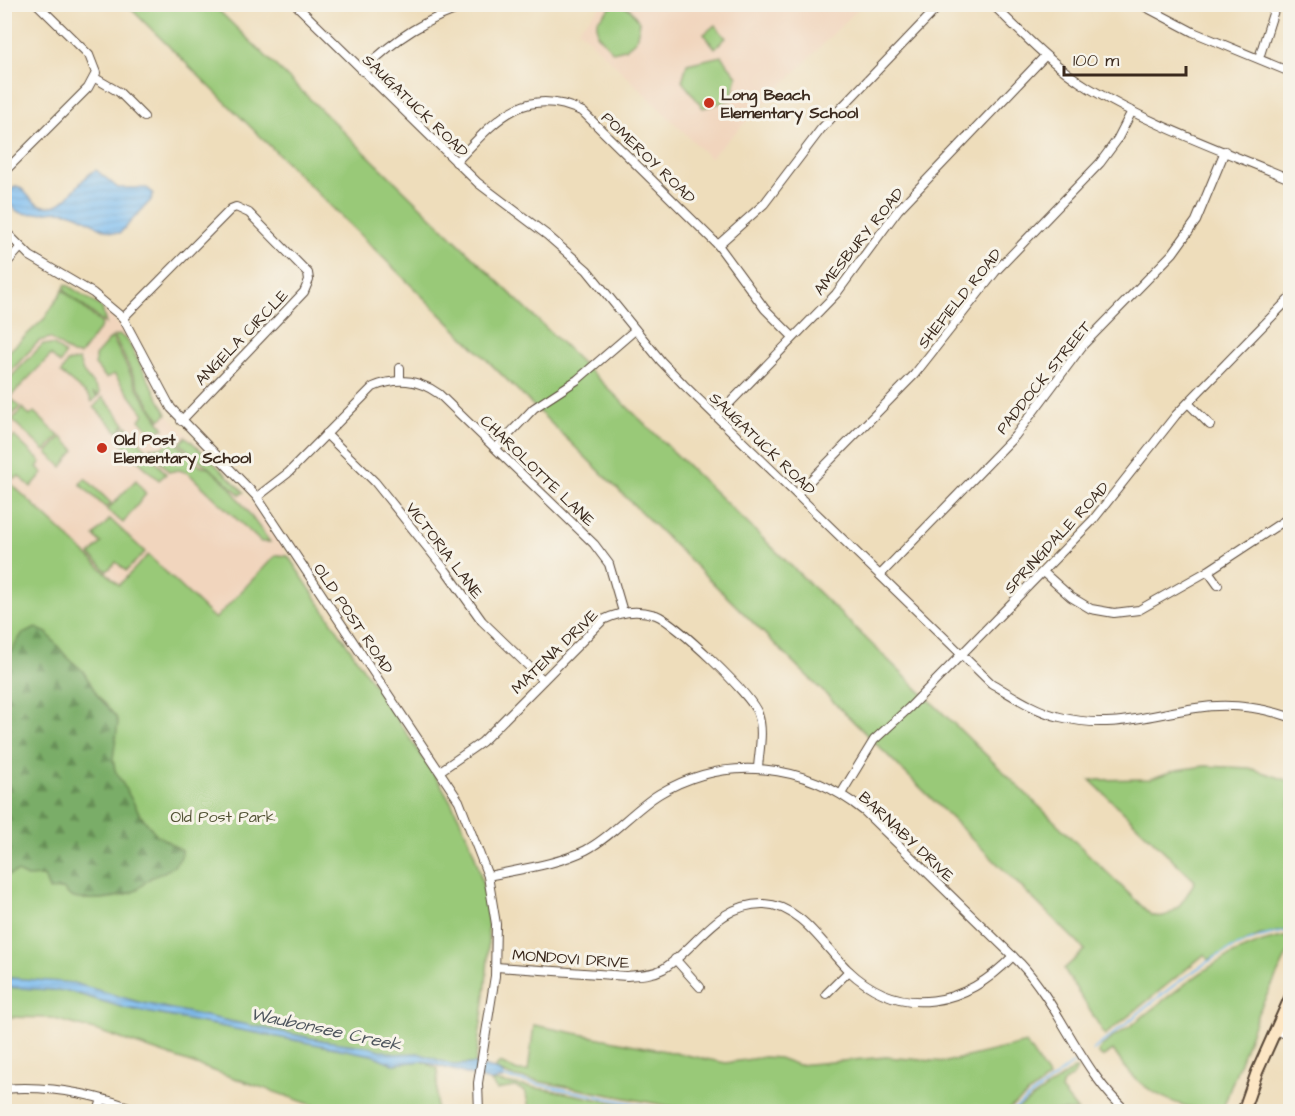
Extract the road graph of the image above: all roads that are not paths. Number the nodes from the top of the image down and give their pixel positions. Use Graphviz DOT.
graph roads {
  1 [pos="37,4"];
  2 [pos="295,4"];
  3 [pos="472,4"];
  4 [pos="941,4"];
  5 [pos="992,4"];
  6 [pos="1140,4"];
  7 [pos="1161,4"];
  8 [pos="1276,4"];
  9 [pos="1156,14"];
  10 [pos="1045,56"];
  11 [pos="1258,58"];
  12 [pos="362,71"];
  13 [pos="1290,72"];
  14 [pos="95,78"];
  15 [pos="1132,111"];
  16 [pos="144,117"];
  17 [pos="1225,151"];
  18 [pos="456,162"];
  19 [pos="4,172"];
  20 [pos="1290,179"];
  21 [pos="4,230"];
  22 [pos="718,245"];
  23 [pos="20,248"];
  24 [pos="4,266"];
  25 [pos="1290,298"];
  26 [pos="123,318"];
  27 [pos="635,330"];
  28 [pos="793,337"];
  29 [pos="400,368"];
  30 [pos="400,380"];
  31 [pos="1188,403"];
  32 [pos="717,416"];
  33 [pos="181,421"];
  34 [pos="1210,425"];
  35 [pos="326,434"];
  36 [pos="496,448"];
  37 [pos="797,494"];
  38 [pos="257,497"];
  39 [pos="1290,517"];
  40 [pos="1208,571"];
  41 [pos="1043,572"];
  42 [pos="880,575"];
  43 [pos="1218,585"];
  44 [pos="623,612"];
  45 [pos="962,655"];
  46 [pos="543,680"];
  47 [pos="1290,717"];
  48 [pos="758,768"];
  49 [pos="440,771"];
  50 [pos="841,794"];
  51 [pos="488,876"];
  52 [pos="1013,956"];
  53 [pos="675,959"];
  54 [pos="496,967"];
  55 [pos="849,971"];
  56 [pos="700,987"];
  57 [pos="826,994"];
  58 [pos="1290,998"];
  59 [pos="1286,1019"];
  60 [pos="1276,1030"];
  61 [pos="1290,1036"];
  62 [pos="4,1089"];
  63 [pos="102,1098"];
  64 [pos="98,1112"];
  65 [pos="142,1112"];
  66 [pos="478,1112"];
  67 [pos="1128,1112"];
  68 [pos="1243,1112"];
  1 -- 14 [label="street"];
  2 -- 12 [label="street, SAUGATUCK ROAD"];
  3 -- 12 [label="street"];
  4 -- 22 [label="street"];
  5 -- 10 [label="street"];
  6 -- 9 [label="street"];
  7 -- 9 [label="street"];
  8 -- 11 [label="street"];
  9 -- 11 [label="street"];
  10 -- 15 [label="street"];
  10 -- 28 [label="street, AMESBURY ROAD"];
  11 -- 13 [label="street"];
  12 -- 18 [label="street, SAUGATUCK ROAD"];
  14 -- 16 [label="street"];
  14 -- 19 [label="street"];
  15 -- 17 [label="street"];
  15 -- 37 [label="street, SHEFIELD ROAD"];
  17 -- 20 [label="street"];
  17 -- 42 [label="street, PADDOCK STREET"];
  18 -- 22 [label="street, POMEROY ROAD"];
  18 -- 27 [label="street, SAUGATUCK ROAD"];
  21 -- 23 [label="street, OLD POST ROAD"];
  22 -- 28 [label="street, POMEROY ROAD"];
  23 -- 24 [label="street"];
  23 -- 26 [label="street, OLD POST ROAD"];
  25 -- 31 [label="street, SPRINGDALE ROAD"];
  26 -- 33 [label="street, OLD POST ROAD"];
  26 -- 33 [label="street, ANGELA CIRCLE"];
  27 -- 32 [label="street, SAUGATUCK ROAD"];
  27 -- 36 [label="street"];
  28 -- 32 [label="street, AMESBURY ROAD"];
  29 -- 30 [label="street"];
  30 -- 35 [label="street"];
  30 -- 36 [label="street, CHAROLOTTE LANE"];
  31 -- 34 [label="street"];
  31 -- 41 [label="street, SPRINGDALE ROAD"];
  32 -- 37 [label="street, SAUGATUCK ROAD"];
  33 -- 38 [label="street, OLD POST ROAD"];
  35 -- 38 [label="street"];
  35 -- 46 [label="street, VICTORIA LANE"];
  36 -- 44 [label="street, CHAROLOTTE LANE"];
  37 -- 42 [label="street, SAUGATUCK ROAD"];
  38 -- 49 [label="street, OLD POST ROAD"];
  39 -- 40 [label="street"];
  40 -- 41 [label="street"];
  40 -- 43 [label="street"];
  41 -- 45 [label="street, SPRINGDALE ROAD"];
  42 -- 45 [label="street, SAUGATUCK ROAD"];
  44 -- 46 [label="street, MATENA DRIVE"];
  44 -- 48 [label="street, MATENA DRIVE"];
  45 -- 47 [label="street, SAUGATUCK ROAD"];
  45 -- 50 [label="street, SPRINGDALE ROAD"];
  46 -- 49 [label="street, MATENA DRIVE"];
  48 -- 50 [label="street, BARNABY DRIVE"];
  48 -- 51 [label="street, BARNABY DRIVE"];
  49 -- 51 [label="street, OLD POST ROAD"];
  50 -- 52 [label="street, BARNABY DRIVE"];
  51 -- 54 [label="street, OLD POST ROAD"];
  52 -- 55 [label="street, MONDOVI DRIVE"];
  52 -- 67 [label="street, BARNABY DRIVE"];
  53 -- 54 [label="street, MONDOVI DRIVE"];
  53 -- 55 [label="street, MONDOVI DRIVE"];
  53 -- 56 [label="street"];
  54 -- 66 [label="street, OLD POST ROAD"];
  55 -- 57 [label="street"];
  58 -- 59 [label="street"];
  59 -- 60 [label="street"];
  60 -- 61 [label="street"];
  60 -- 68 [label="street"];
  62 -- 63 [label="street"];
  63 -- 64 [label="street"];
  63 -- 65 [label="street"];
}
